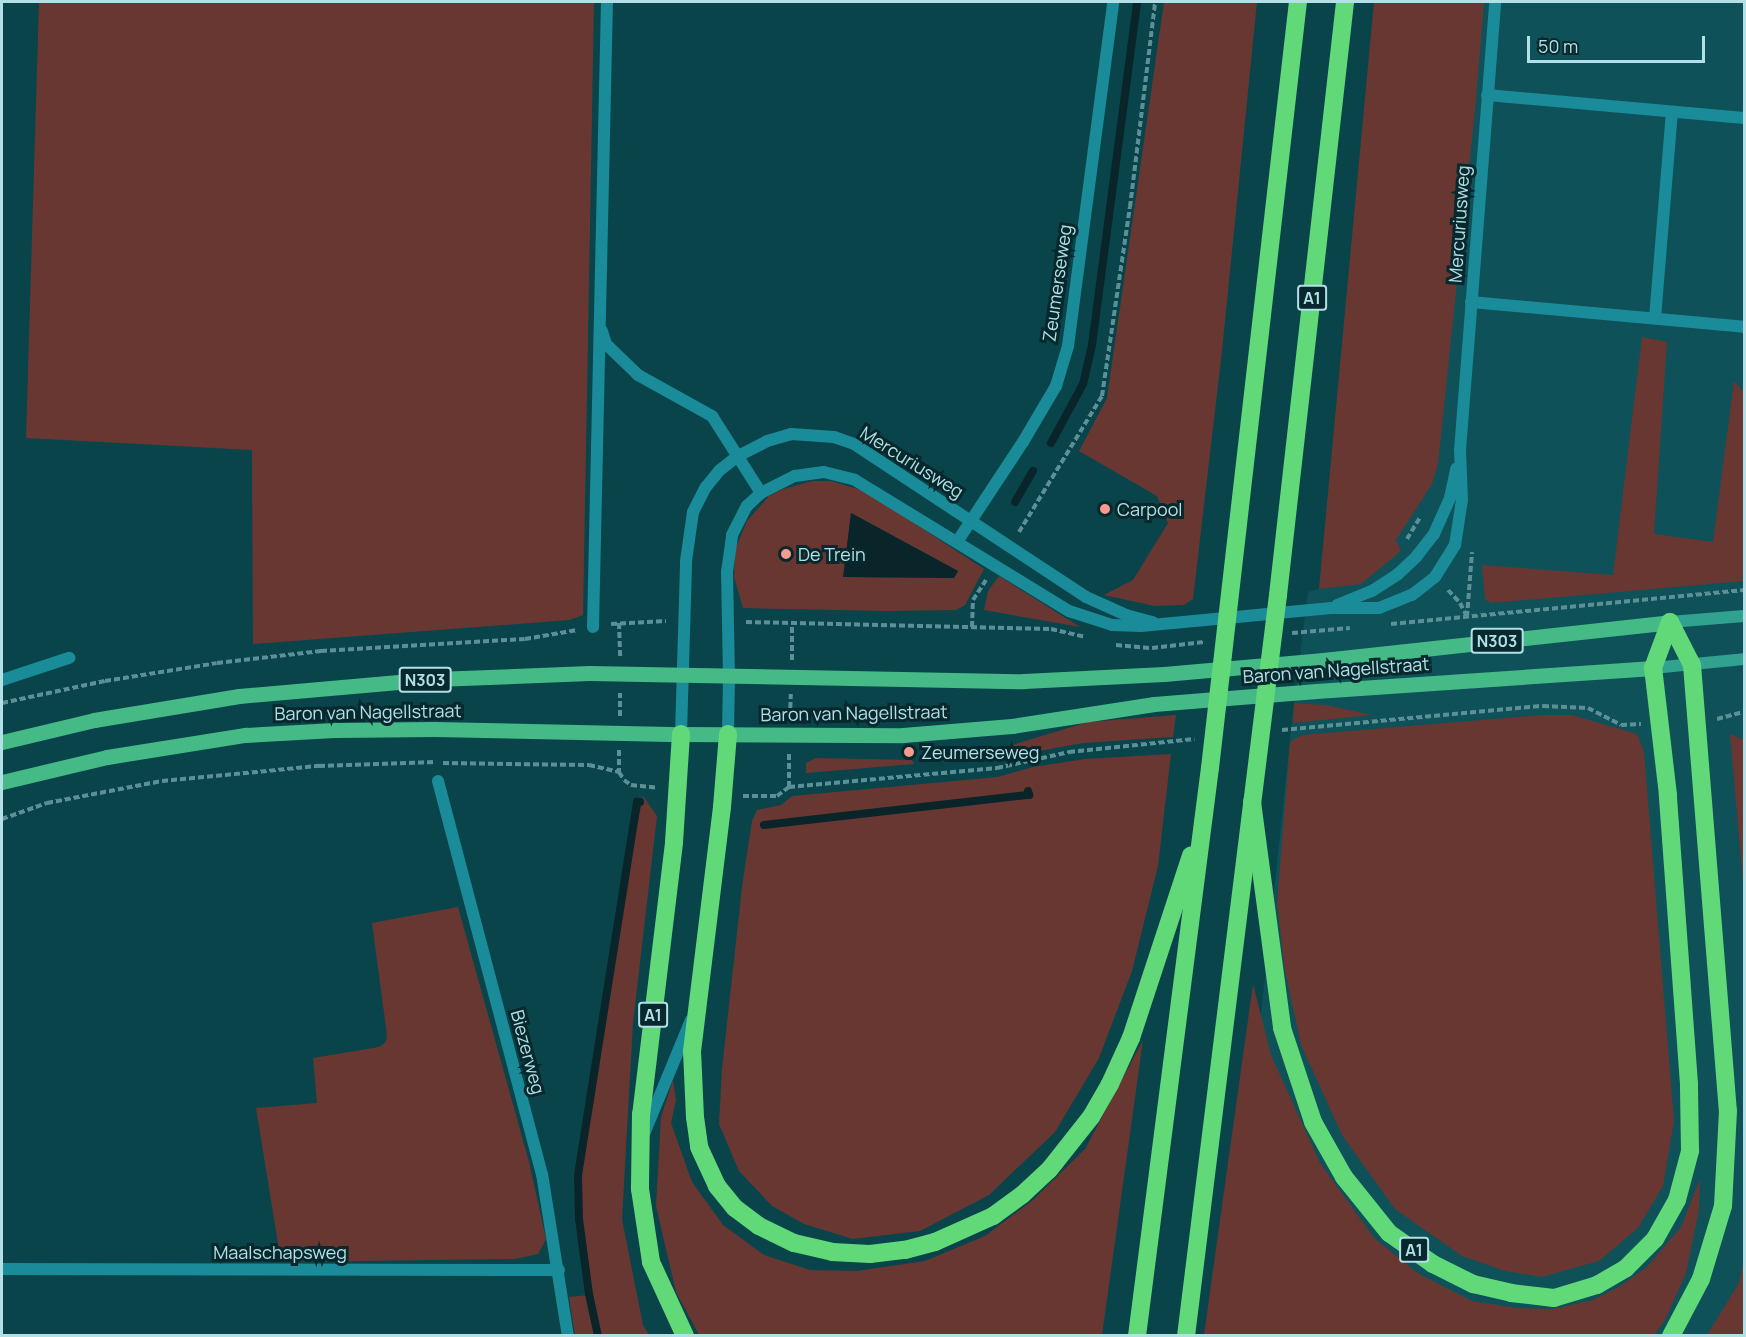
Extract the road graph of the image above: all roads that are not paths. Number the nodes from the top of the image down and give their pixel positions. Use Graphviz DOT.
graph roads {
  1 [pos="607,2"];
  2 [pos="1113,2"];
  3 [pos="1299,2"];
  4 [pos="1345,2"];
  5 [pos="1495,2"];
  6 [pos="1487,95"];
  7 [pos="1672,112"];
  8 [pos="1744,118"];
  9 [pos="1471,302"];
  10 [pos="1654,318"];
  11 [pos="600,324"];
  12 [pos="1744,327"];
  13 [pos="1460,450"];
  14 [pos="738,456"];
  15 [pos="761,493"];
  16 [pos="971,521"];
  17 [pos="957,542"];
  18 [pos="1331,608"];
  19 [pos="1744,616"];
  20 [pos="1157,622"];
  21 [pos="1670,622"];
  22 [pos="593,627"];
  23 [pos="69,658"];
  24 [pos="1744,659"];
  25 [pos="1692,665"];
  26 [pos="1653,668"];
  27 [pos="682,675"];
  28 [pos="729,676"];
  29 [pos="2,680"];
  30 [pos="681,734"];
  31 [pos="728,734"];
  32 [pos="2,742"];
  33 [pos="438,781"];
  34 [pos="2,782"];
  35 [pos="1252,802"];
  36 [pos="1205,814"];
  37 [pos="696,1007"];
  38 [pos="640,1143"];
  39 [pos="2,1269"];
  40 [pos="559,1270"];
  41 [pos="568,1335"];
  42 [pos="685,1335"];
  43 [pos="1137,1335"];
  44 [pos="1186,1335"];
  45 [pos="1671,1335"];
  1 -- 11 [label="street"];
  2 -- 16 [label="street, Zeumerseweg"];
  3 -- 36 [label="highway, A1"];
  4 -- 35 [label="highway, A1"];
  5 -- 6 [label="street, Mercuriusweg"];
  6 -- 7 [label="street"];
  6 -- 9 [label="street, Mercuriusweg"];
  7 -- 8 [label="street"];
  7 -- 10 [label="street"];
  9 -- 10 [label="street"];
  9 -- 13 [label="street, Mercuriusweg"];
  10 -- 12 [label="street"];
  11 -- 14 [label="street"];
  11 -- 22 [label="street"];
  13 -- 18 [label="street, Mercuriusweg"];
  13 -- 18 [label="street, Mercuriusweg"];
  14 -- 15 [label="street"];
  14 -- 16 [label="street, Mercuriusweg"];
  14 -- 27 [label="street, Mercuriusweg"];
  15 -- 17 [label="street, Mercuriusweg"];
  15 -- 28 [label="street, Mercuriusweg"];
  16 -- 17 [label="street, Zeumerseweg"];
  16 -- 20 [label="street, Mercuriusweg"];
  17 -- 20 [label="street, Mercuriusweg"];
  18 -- 20 [label="street, Mercuriusweg"];
  19 -- 21 [label="main road, Baron van Nagellstraat"];
  21 -- 25 [label="highway"];
  21 -- 26 [label="highway, A1"];
  21 -- 28 [label="main road, Baron van Nagellstraat / N303"];
  23 -- 29 [label="street"];
  24 -- 25 [label="main road, Baron van Nagellstraat"];
  25 -- 26 [label="main road, Baron van Nagellstraat"];
  25 -- 45 [label="highway"];
  26 -- 31 [label="main road, Baron van Nagellstraat / N303"];
  26 -- 35 [label="highway, A1"];
  27 -- 28 [label="main road, Baron van Nagellstraat / N303"];
  27 -- 30 [label="street, Mercuriusweg"];
  27 -- 32 [label="main road, Baron van Nagellstraat / N303"];
  28 -- 31 [label="street, Mercuriusweg"];
  30 -- 31 [label="main road, Baron van Nagellstraat / N303"];
  30 -- 34 [label="main road, Baron van Nagellstraat / N303"];
  30 -- 38 [label="highway, A1"];
  31 -- 37 [label="highway, A1"];
  33 -- 40 [label="street, Biezerweg"];
  35 -- 44 [label="highway, A1"];
  36 -- 37 [label="highway, A1"];
  36 -- 43 [label="highway, A1"];
  37 -- 38 [label="street, A1"];
  38 -- 42 [label="highway, A1"];
  39 -- 40 [label="street, Maalschapsweg"];
  40 -- 41 [label="street, Biezerweg"];
}
